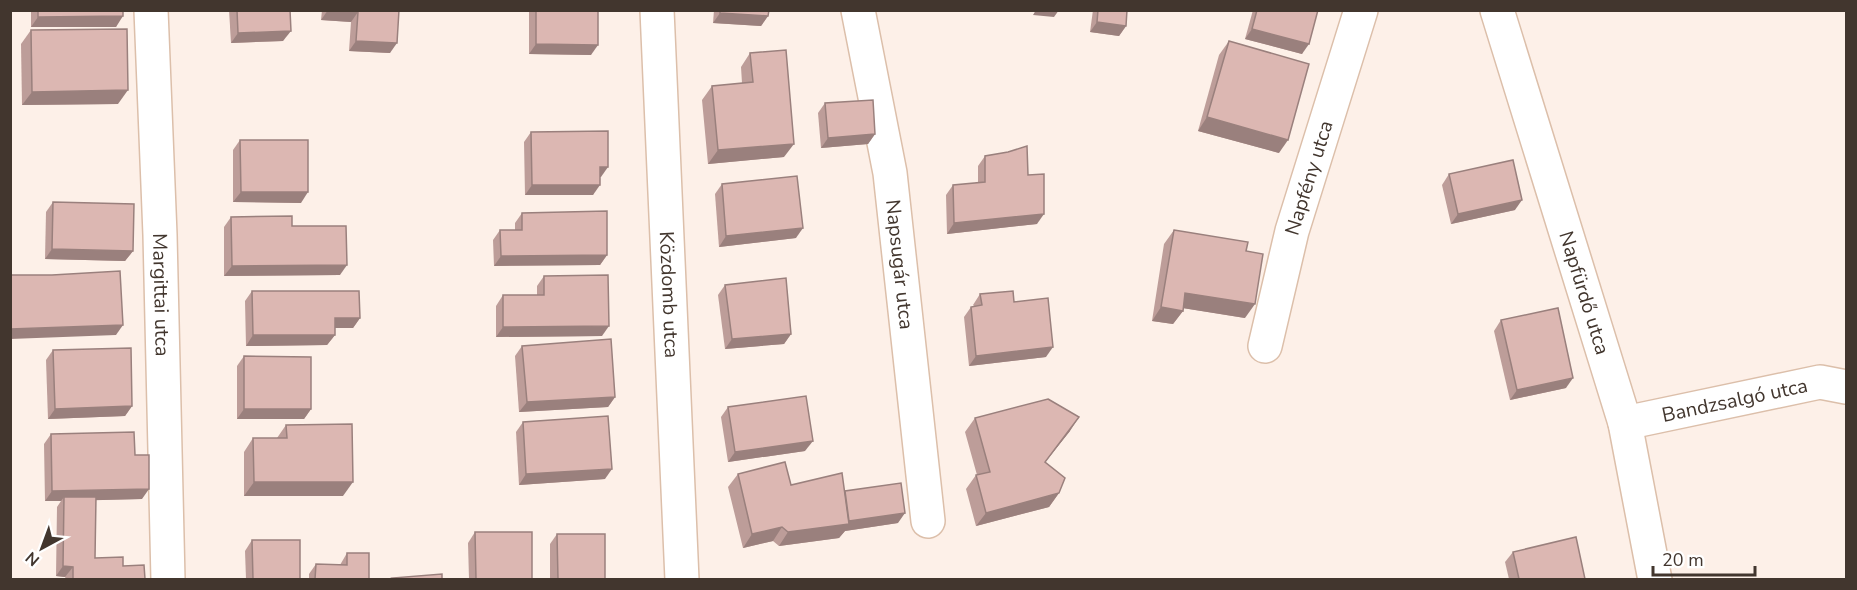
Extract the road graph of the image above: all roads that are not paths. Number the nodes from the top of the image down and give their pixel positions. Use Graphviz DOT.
graph roads {
  1 [pos="151,10"];
  2 [pos="657,10"];
  3 [pos="858,10"];
  4 [pos="1361,10"];
  5 [pos="1497,10"];
  6 [pos="1265,346"];
  7 [pos="1846,387"];
  8 [pos="1624,423"];
  9 [pos="928,520"];
  10 [pos="168,579"];
  11 [pos="682,579"];
  12 [pos="1655,579"];
  1 -- 10 [label="street, Margittai utca"];
  2 -- 11 [label="street, Közdomb utca"];
  3 -- 9 [label="street, Napsugár utca"];
  4 -- 6 [label="street, Napfény utca"];
  5 -- 8 [label="street, Napfürdő utca"];
  7 -- 8 [label="street, Bandzsalgó utca"];
  8 -- 12 [label="street, Napfürdő utca"];
}
